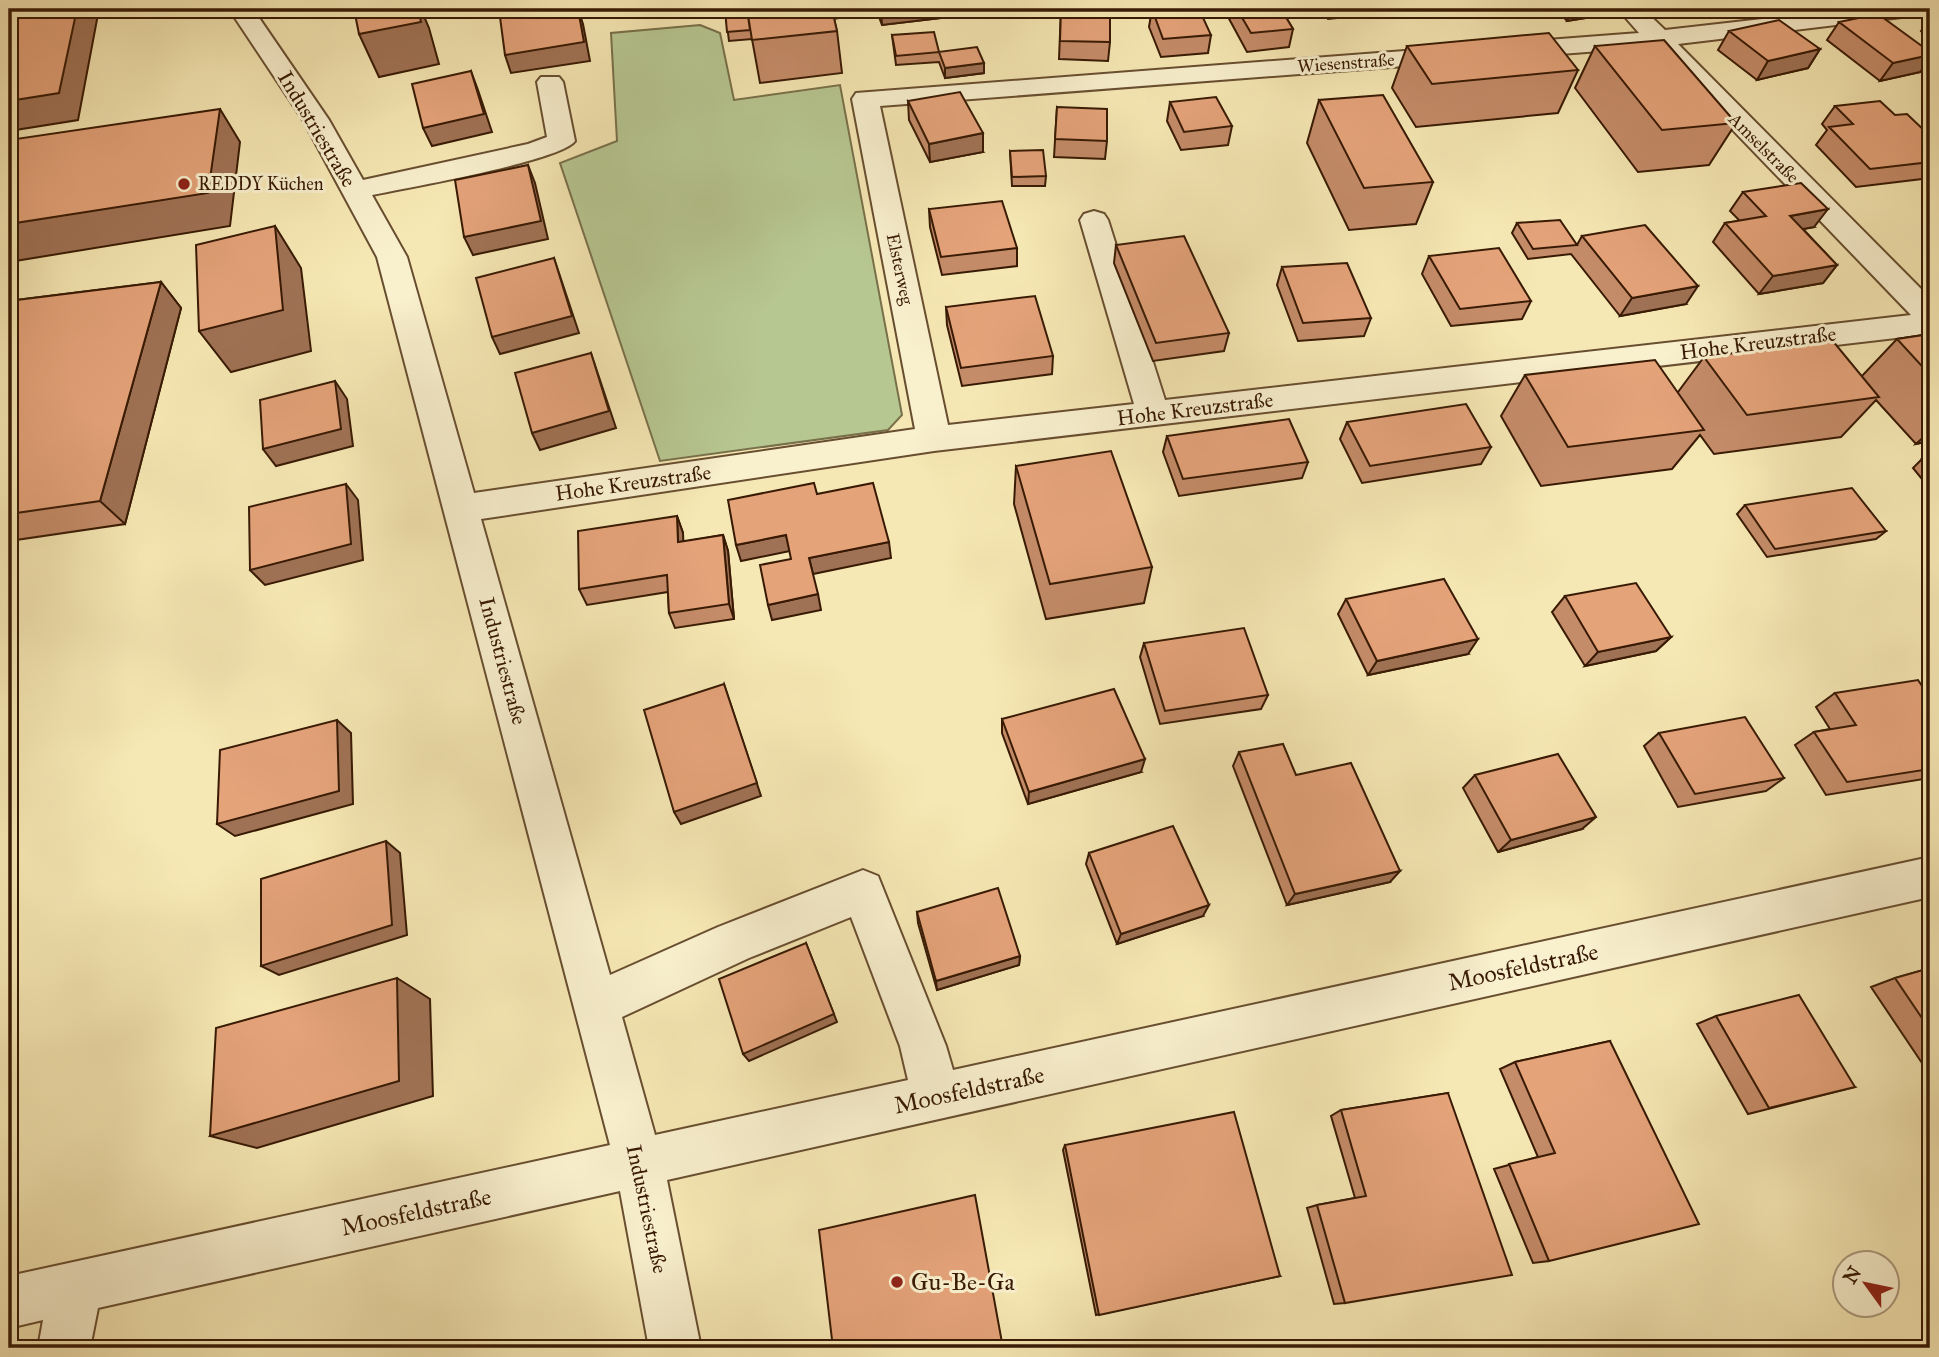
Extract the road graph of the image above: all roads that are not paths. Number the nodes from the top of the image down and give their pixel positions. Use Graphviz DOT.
graph roads {
  1 [pos="241,9"];
  2 [pos="1630,9"];
  3 [pos="1910,9"];
  4 [pos="1657,39"];
  5 [pos="550,82"];
  6 [pos="865,99"];
  7 [pos="355,190"];
  8 [pos="1094,220"];
  9 [pos="1930,316"];
  10 [pos="1930,323"];
  11 [pos="1153,414"];
  12 [pos="934,439"];
  13 [pos="462,508"];
  14 [pos="1930,877"];
  15 [pos="596,1005"];
  16 [pos="936,1097"];
  17 [pos="639,1163"];
  18 [pos="76,1287"];
  19 [pos="9,1302"];
  20 [pos="64,1348"];
  21 [pos="675,1348"];
  1 -- 7 [label="street, Industriestraße"];
  2 -- 4 [label="street, Amselstraße"];
  3 -- 4 [label="street, Wiesenstraße"];
  4 -- 6 [label="street, Wiesenstraße"];
  4 -- 9 [label="street, Amselstraße"];
  5 -- 7 [label="street"];
  6 -- 12 [label="street, Elsterweg"];
  7 -- 13 [label="street, Industriestraße"];
  8 -- 11 [label="street"];
  10 -- 11 [label="street, Hohe Kreuzstraße"];
  11 -- 12 [label="street, Hohe Kreuzstraße"];
  12 -- 13 [label="street, Hohe Kreuzstraße"];
  13 -- 15 [label="street, Industriestraße"];
  14 -- 16 [label="street, Moosfeldstraße"];
  15 -- 16 [label="street"];
  15 -- 17 [label="street, Industriestraße"];
  16 -- 17 [label="street, Moosfeldstraße"];
  17 -- 18 [label="street, Moosfeldstraße"];
  17 -- 21 [label="street, Industriestraße"];
  18 -- 19 [label="street, Moosfeldstraße"];
  18 -- 20 [label="street"];
}
